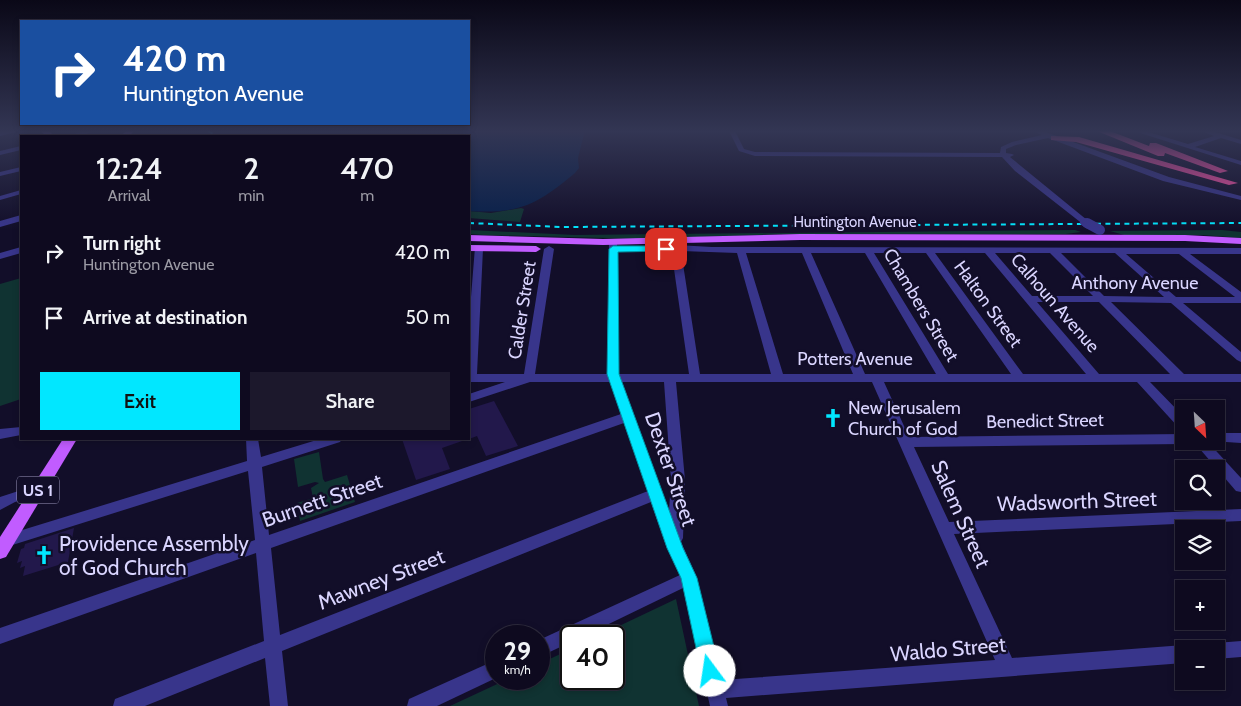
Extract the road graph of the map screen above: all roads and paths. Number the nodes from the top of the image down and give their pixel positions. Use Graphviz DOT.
graph roads {
  1 [pos="1017,164"];
  2 [pos="1125,164"];
  3 [pos="1172,164"];
  4 [pos="1178,164"];
  5 [pos="1192,164"];
  6 [pos="1198,164"];
  7 [pos="20,169"];
  8 [pos="0,174"];
  9 [pos="1239,181"];
  10 [pos="20,192"];
  11 [pos="0,198"];
  12 [pos="1241,198"];
  13 [pos="20,218"];
  14 [pos="0,224"];
  15 [pos="470,238"];
  16 [pos="1106,240"];
  17 [pos="1241,241"];
  18 [pos="613,246"];
  19 [pos="1241,246"];
  20 [pos="473,248"];
  21 [pos="676,248"];
  22 [pos="549,249"];
  23 [pos="20,250"];
  24 [pos="741,250"];
  25 [pos="805,250"];
  26 [pos="868,250"];
  27 [pos="928,250"];
  28 [pos="987,250"];
  29 [pos="1052,250"];
  30 [pos="1180,250"];
  31 [pos="1241,251"];
  32 [pos="0,256"];
  33 [pos="1241,298"];
  34 [pos="1029,299"];
  35 [pos="1102,299"];
  36 [pos="1173,299"];
  37 [pos="1241,358"];
  38 [pos="470,378"];
  39 [pos="530,378"];
  40 [pos="614,378"];
  41 [pos="670,378"];
  42 [pos="695,378"];
  43 [pos="778,378"];
  44 [pos="869,378"];
  45 [pos="944,378"];
  46 [pos="1020,378"];
  47 [pos="1096,378"];
  48 [pos="1140,378"];
  49 [pos="1181,378"];
  50 [pos="1241,378"];
  51 [pos="470,398"];
  52 [pos="1175,415"];
  53 [pos="629,416"];
  54 [pos="20,431"];
  55 [pos="0,434"];
  56 [pos="1225,438"];
  57 [pos="1241,438"];
  58 [pos="1175,439"];
  59 [pos="69,440"];
  60 [pos="252,440"];
  61 [pos="332,440"];
  62 [pos="906,442"];
  63 [pos="1206,450"];
  64 [pos="254,465"];
  65 [pos="1241,487"];
  66 [pos="37,491"];
  67 [pos="656,494"];
  68 [pos="4,501"];
  69 [pos="1241,515"];
  70 [pos="944,528"];
  71 [pos="263,543"];
  72 [pos="2,545"];
  73 [pos="675,548"];
  74 [pos="689,578"];
  75 [pos="0,636"];
  76 [pos="550,644"];
  77 [pos="273,645"];
  78 [pos="1241,649"];
  79 [pos="1225,650"];
  80 [pos="1175,655"];
  81 [pos="1007,667"];
  82 [pos="485,674"];
  83 [pos="717,698"];
  84 [pos="122,706"];
  85 [pos="280,706"];
  86 [pos="416,706"];
  1 -- 16 [label="street, bridge"];
  2 -- 12 [label="street"];
  3 -- 9 [label="highway"];
  4 -- 9 [label="highway"];
  5 -- 9 [label="highway"];
  6 -- 9 [label="highway"];
  7 -- 8 [label="street"];
  10 -- 11 [label="street"];
  13 -- 14 [label="street"];
  15 -- 18 [label="main road, Huntington Avenue"];
  16 -- 17 [label="main road, Huntington Avenue"];
  16 -- 18 [label="main road, Huntington Avenue"];
  16 -- 19 [label="main road, Huntington Avenue"];
  16 -- 21 [label="main road, Huntington Avenue"];
  16 -- 29 [label="street, Huntington Avenue"];
  16 -- 30 [label="street, Huntington Avenue"];
  16 -- 36 [label="street"];
  18 -- 21 [label="main road, Huntington Avenue"];
  18 -- 22 [label="main road, Huntington Avenue"];
  18 -- 40 [label="street, Dexter Street"];
  20 -- 22 [label="main road, Huntington Avenue"];
  20 -- 38 [label="street"];
  21 -- 24 [label="street, Huntington Avenue"];
  21 -- 42 [label="street"];
  22 -- 39 [label="street, Calder Street"];
  23 -- 32 [label="street"];
  24 -- 25 [label="street, Huntington Avenue"];
  24 -- 43 [label="street"];
  25 -- 26 [label="street, Huntington Avenue"];
  25 -- 44 [label="street, Salem Street"];
  26 -- 27 [label="street, Huntington Avenue"];
  26 -- 45 [label="street, Chambers Street"];
  27 -- 28 [label="street, Huntington Avenue"];
  27 -- 46 [label="street, Halton Street"];
  28 -- 29 [label="street, Huntington Avenue"];
  28 -- 34 [label="street, Calhoun Avenue"];
  29 -- 35 [label="street"];
  30 -- 31 [label="street, Huntington Avenue"];
  30 -- 33 [label="street"];
  33 -- 36 [label="street, Anthony Avenue"];
  34 -- 35 [label="street, Anthony Avenue"];
  34 -- 47 [label="street, Calhoun Avenue"];
  35 -- 36 [label="street, Anthony Avenue"];
  35 -- 49 [label="street"];
  36 -- 37 [label="street"];
  38 -- 39 [label="street, Potters Avenue"];
  39 -- 40 [label="street, Potters Avenue"];
  39 -- 51 [label="street"];
  40 -- 41 [label="street, Potters Avenue"];
  40 -- 53 [label="street, Dexter Street"];
  41 -- 42 [label="street, Potters Avenue"];
  41 -- 73 [label="street"];
  42 -- 43 [label="street, Potters Avenue"];
  43 -- 44 [label="street, Potters Avenue"];
  44 -- 45 [label="street, Potters Avenue"];
  44 -- 62 [label="street, Salem Street"];
  45 -- 46 [label="street, Potters Avenue"];
  46 -- 47 [label="street, Potters Avenue"];
  47 -- 48 [label="street, Potters Avenue"];
  48 -- 49 [label="street, Potters Avenue"];
  48 -- 52 [label="street"];
  49 -- 50 [label="street, Potters Avenue"];
  53 -- 67 [label="street, Dexter Street"];
  53 -- 71 [label="street, Burnett Street"];
  54 -- 55 [label="street"];
  56 -- 57 [label="street"];
  58 -- 62 [label="street, Benedict Street"];
  59 -- 66 [label="main road, US 1"];
  60 -- 64 [label="street"];
  61 -- 64 [label="street"];
  62 -- 70 [label="street, Salem Street"];
  63 -- 65 [label="street"];
  64 -- 71 [label="street"];
  64 -- 72 [label="street"];
  66 -- 68 [label="street"];
  66 -- 72 [label="main road, US 1"];
  67 -- 73 [label="street, Dexter Street"];
  67 -- 77 [label="street, Mawney Street"];
  69 -- 70 [label="street, Wadsworth Street"];
  70 -- 81 [label="street, Salem Street"];
  71 -- 75 [label="street, Burnett Street"];
  71 -- 77 [label="street"];
  73 -- 74 [label="street, Dexter Street"];
  74 -- 76 [label="street"];
  74 -- 83 [label="street, Dexter Street"];
  77 -- 84 [label="street, Mawney Street"];
  77 -- 85 [label="street"];
  78 -- 79 [label="street"];
  80 -- 81 [label="street, Waldo Street"];
  81 -- 83 [label="street, Waldo Street"];
  82 -- 86 [label="street"];
}
